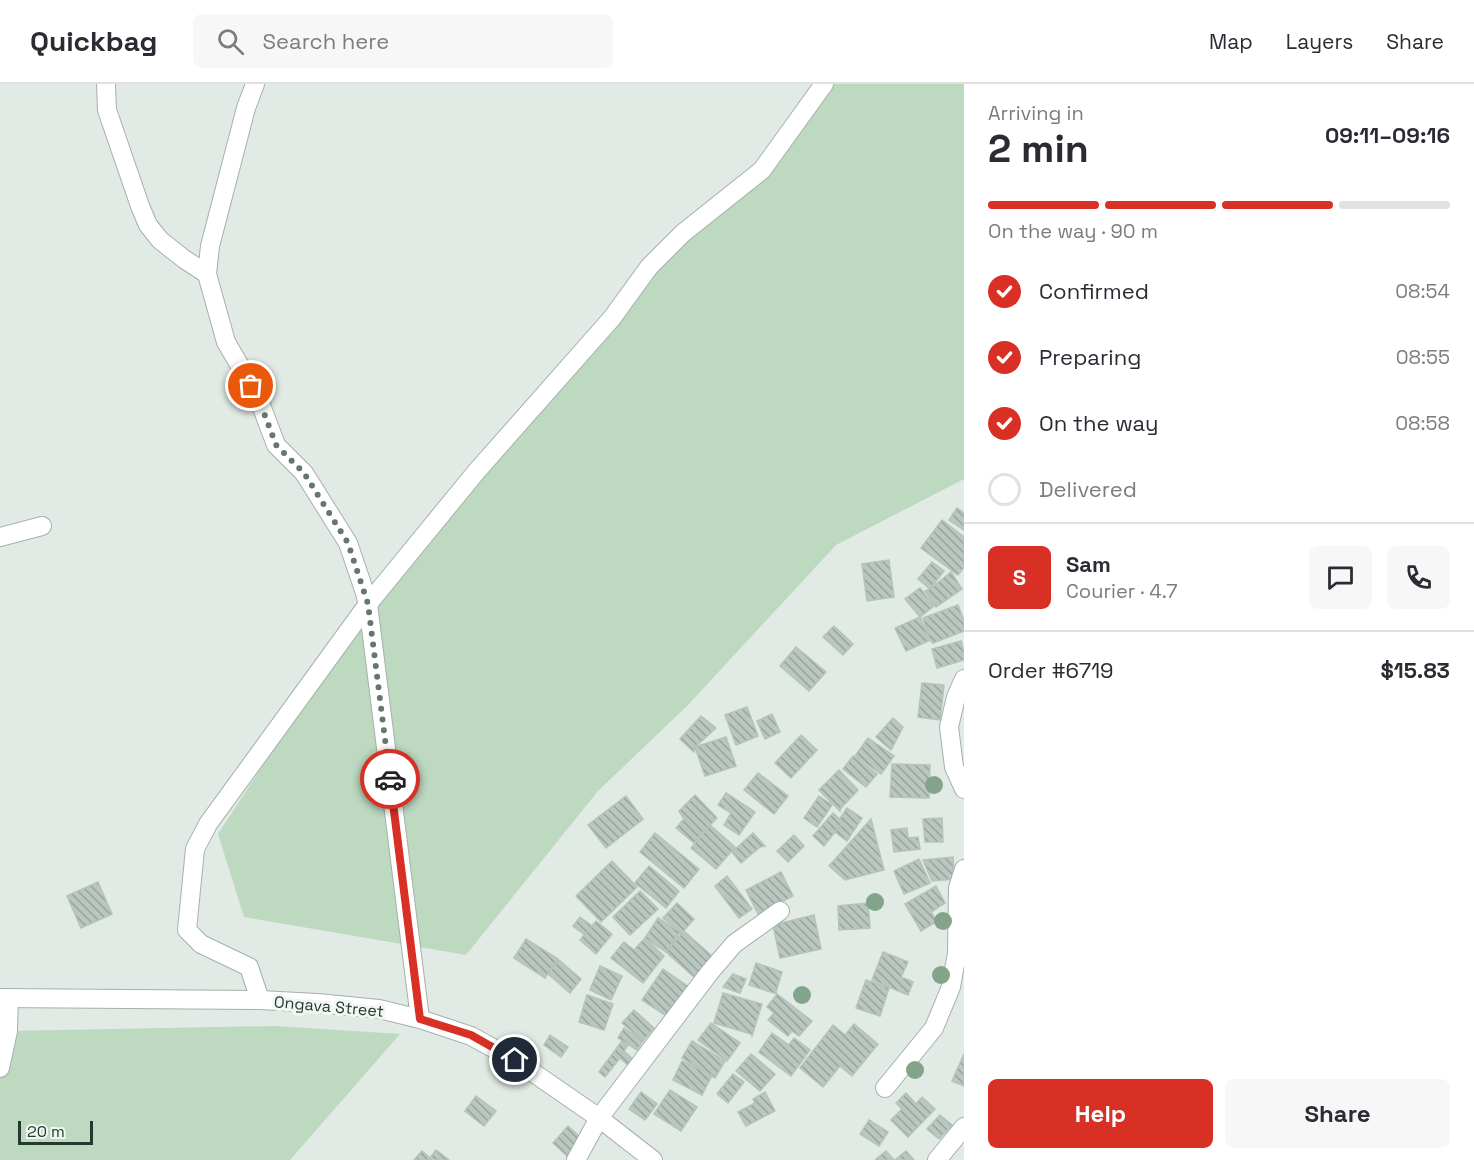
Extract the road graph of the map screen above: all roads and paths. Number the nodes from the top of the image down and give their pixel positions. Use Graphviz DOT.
graph roads {
  1 [pos="106,84"];
  2 [pos="255,84"];
  3 [pos="824,84"];
  4 [pos="207,274"];
  5 [pos="42,526"];
  6 [pos="0,537"];
  7 [pos="368,604"];
  8 [pos="964,679"];
  9 [pos="964,789"];
  10 [pos="964,869"];
  11 [pos="780,911"];
  12 [pos="5,998"];
  13 [pos="260,1000"];
  14 [pos="420,1019"];
  15 [pos="0,1068"];
  16 [pos="885,1088"];
  17 [pos="599,1118"];
  18 [pos="964,1127"];
  19 [pos="576,1160"];
  20 [pos="653,1160"];
  21 [pos="937,1160"];
  1 -- 4 [label="street"];
  2 -- 4 [label="street"];
  3 -- 7 [label="street"];
  4 -- 7 [label="street"];
  5 -- 6 [label="street"];
  7 -- 13 [label="street"];
  7 -- 14 [label="street"];
  8 -- 9 [label="street"];
  10 -- 16 [label="street"];
  11 -- 17 [label="street"];
  12 -- 13 [label="street, Ongava Street"];
  12 -- 15 [label="street"];
  13 -- 14 [label="street, Ongava Street"];
  14 -- 17 [label="street, Ongava Street"];
  17 -- 19 [label="street"];
  17 -- 20 [label="street, Ongava Street"];
  18 -- 21 [label="street"];
}
